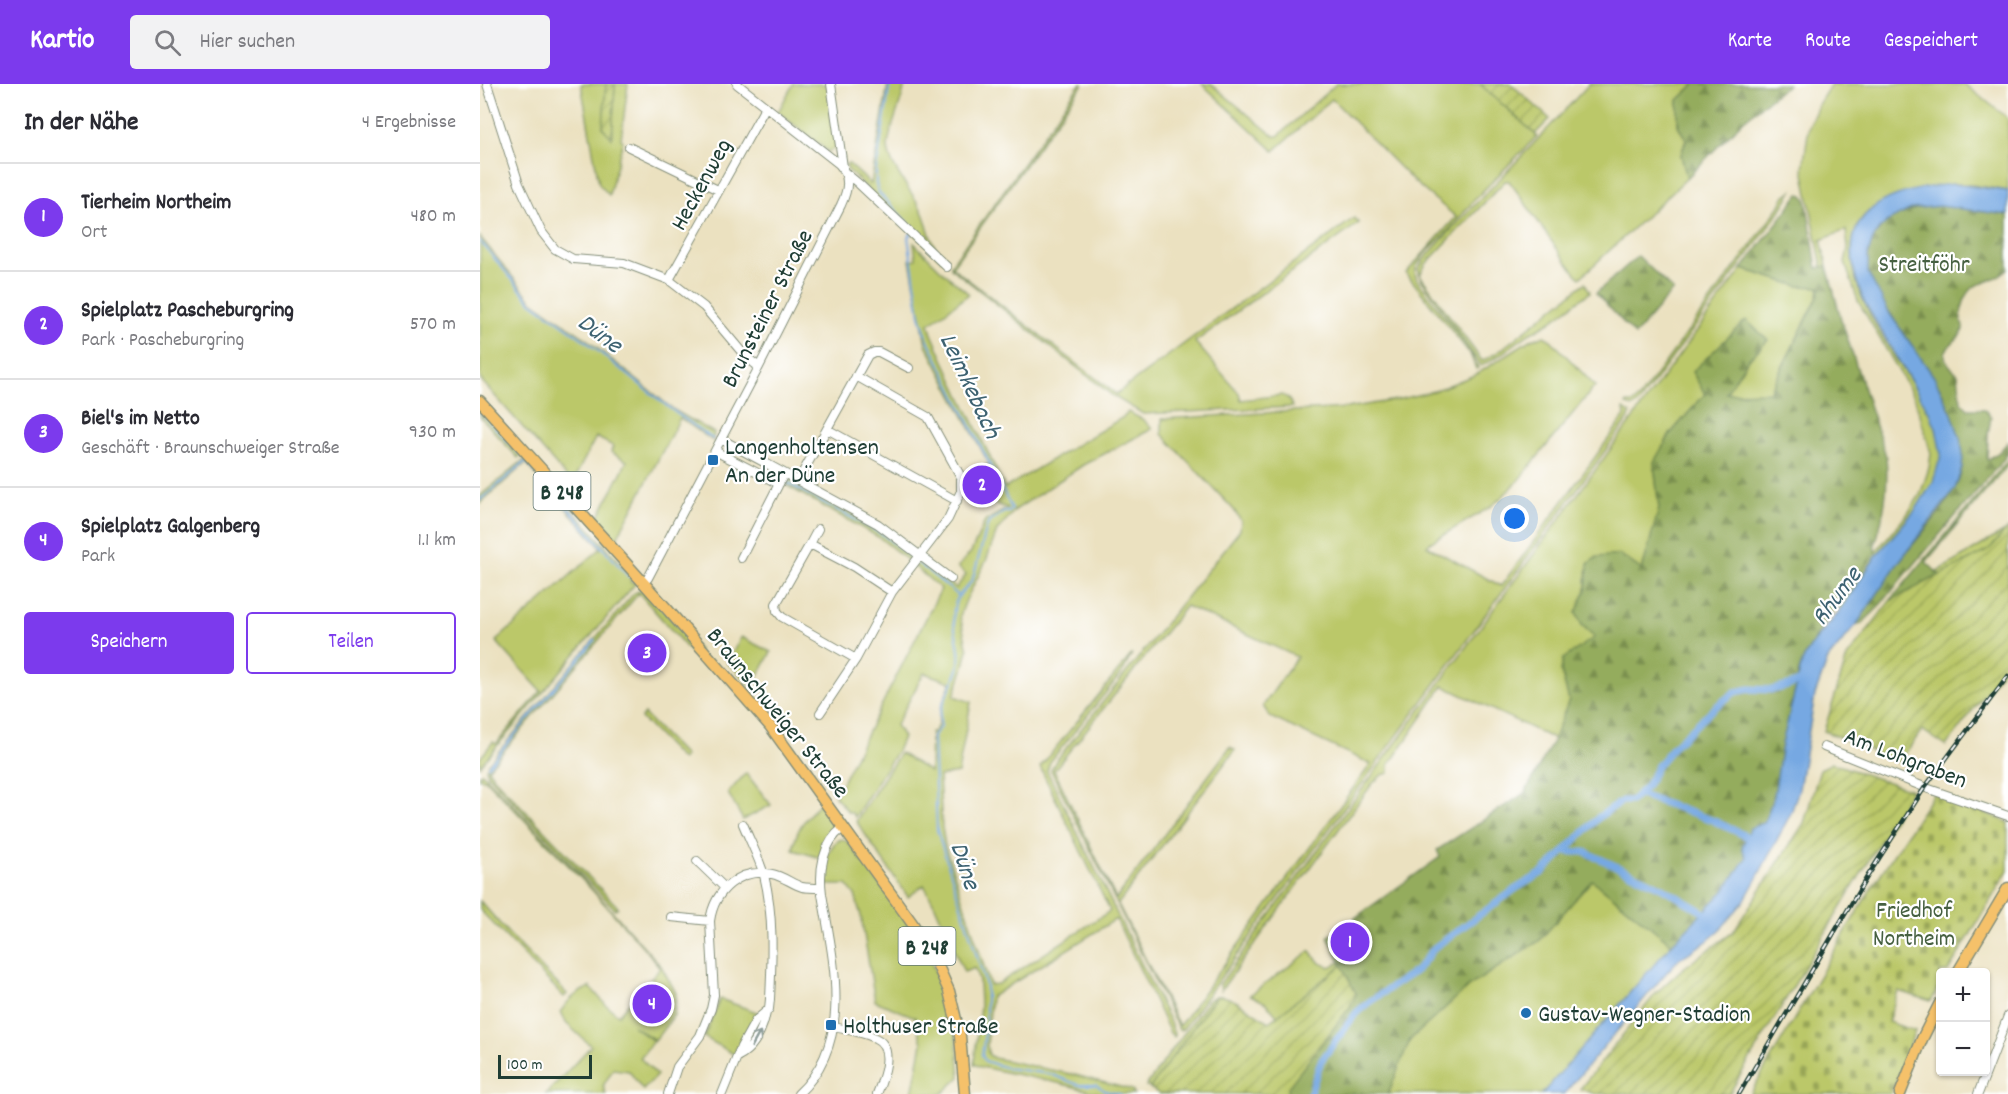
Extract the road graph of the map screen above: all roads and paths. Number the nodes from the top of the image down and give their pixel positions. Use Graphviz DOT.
graph roads {
  1 [pos="487,84"];
  2 [pos="737,84"];
  3 [pos="831,84"];
  4 [pos="765,108"];
  5 [pos="629,147"];
  6 [pos="845,171"];
  7 [pos="718,190"];
  8 [pos="946,267"];
  9 [pos="669,280"];
  10 [pos="759,367"];
  11 [pos="909,368"];
  12 [pos="856,376"];
  13 [pos="480,401"];
  14 [pos="826,429"];
  15 [pos="721,439"];
  16 [pos="715,451"];
  17 [pos="784,474"];
  18 [pos="798,481"];
  19 [pos="779,484"];
  20 [pos="957,501"];
  21 [pos="818,529"];
  22 [pos="810,544"];
  23 [pos="919,555"];
  24 [pos="741,558"];
  25 [pos="951,579"];
  26 [pos="644,582"];
  27 [pos="892,592"];
  28 [pos="856,659"];
  29 [pos="820,714"];
  30 [pos="1824,747"];
  31 [pos="2008,816"];
  32 [pos="743,824"];
  33 [pos="843,828"];
  34 [pos="697,861"];
  35 [pos="763,873"];
  36 [pos="725,888"];
  37 [pos="821,888"];
  38 [pos="2008,888"];
  39 [pos="671,917"];
  40 [pos="710,921"];
  41 [pos="1960,968"];
  42 [pos="1936,1012"];
  43 [pos="2008,1016"];
  44 [pos="834,1027"];
  45 [pos="668,1094"];
  46 [pos="722,1094"];
  47 [pos="798,1094"];
  48 [pos="877,1094"];
  49 [pos="965,1094"];
  50 [pos="1900,1094"];
  51 [pos="1978,1094"];
  1 -- 9 [label="street"];
  2 -- 4 [label="street"];
  3 -- 6 [label="street, Brunsteiner Straße"];
  4 -- 6 [label="street"];
  4 -- 7 [label="street, Heckenweg"];
  5 -- 7 [label="street"];
  6 -- 8 [label="street"];
  6 -- 10 [label="street, Brunsteiner Straße"];
  7 -- 9 [label="street, Heckenweg"];
  9 -- 10 [label="street"];
  10 -- 15 [label="street, Brunsteiner Straße"];
  11 -- 12 [label="street"];
  12 -- 14 [label="street"];
  12 -- 20 [label="street"];
  13 -- 26 [label="main road, Braunschweiger Straße / B 248"];
  14 -- 18 [label="street"];
  14 -- 20 [label="street"];
  15 -- 16 [label="street, Brunsteiner Straße"];
  15 -- 17 [label="street"];
  16 -- 19 [label="street"];
  16 -- 26 [label="street, Brunsteiner Straße"];
  17 -- 18 [label="street"];
  17 -- 19 [label="street"];
  18 -- 23 [label="street"];
  19 -- 24 [label="street"];
  20 -- 23 [label="street"];
  21 -- 22 [label="street"];
  22 -- 27 [label="street"];
  22 -- 28 [label="street"];
  23 -- 25 [label="street"];
  23 -- 27 [label="street"];
  26 -- 33 [label="main road, Braunschweiger Straße / B 248"];
  27 -- 28 [label="street"];
  28 -- 29 [label="street"];
  30 -- 31 [label="street, Am Lohgraben"];
  32 -- 35 [label="street"];
  33 -- 37 [label="street"];
  33 -- 49 [label="main road, Braunschweiger Straße / B 248"];
  34 -- 36 [label="street"];
  35 -- 36 [label="street"];
  35 -- 37 [label="street"];
  35 -- 46 [label="street"];
  36 -- 40 [label="street"];
  37 -- 44 [label="street"];
  38 -- 41 [label="main road"];
  39 -- 40 [label="street"];
  40 -- 45 [label="street"];
  42 -- 50 [label="main road"];
  43 -- 51 [label="street"];
  44 -- 47 [label="street"];
  44 -- 48 [label="street"];
}
